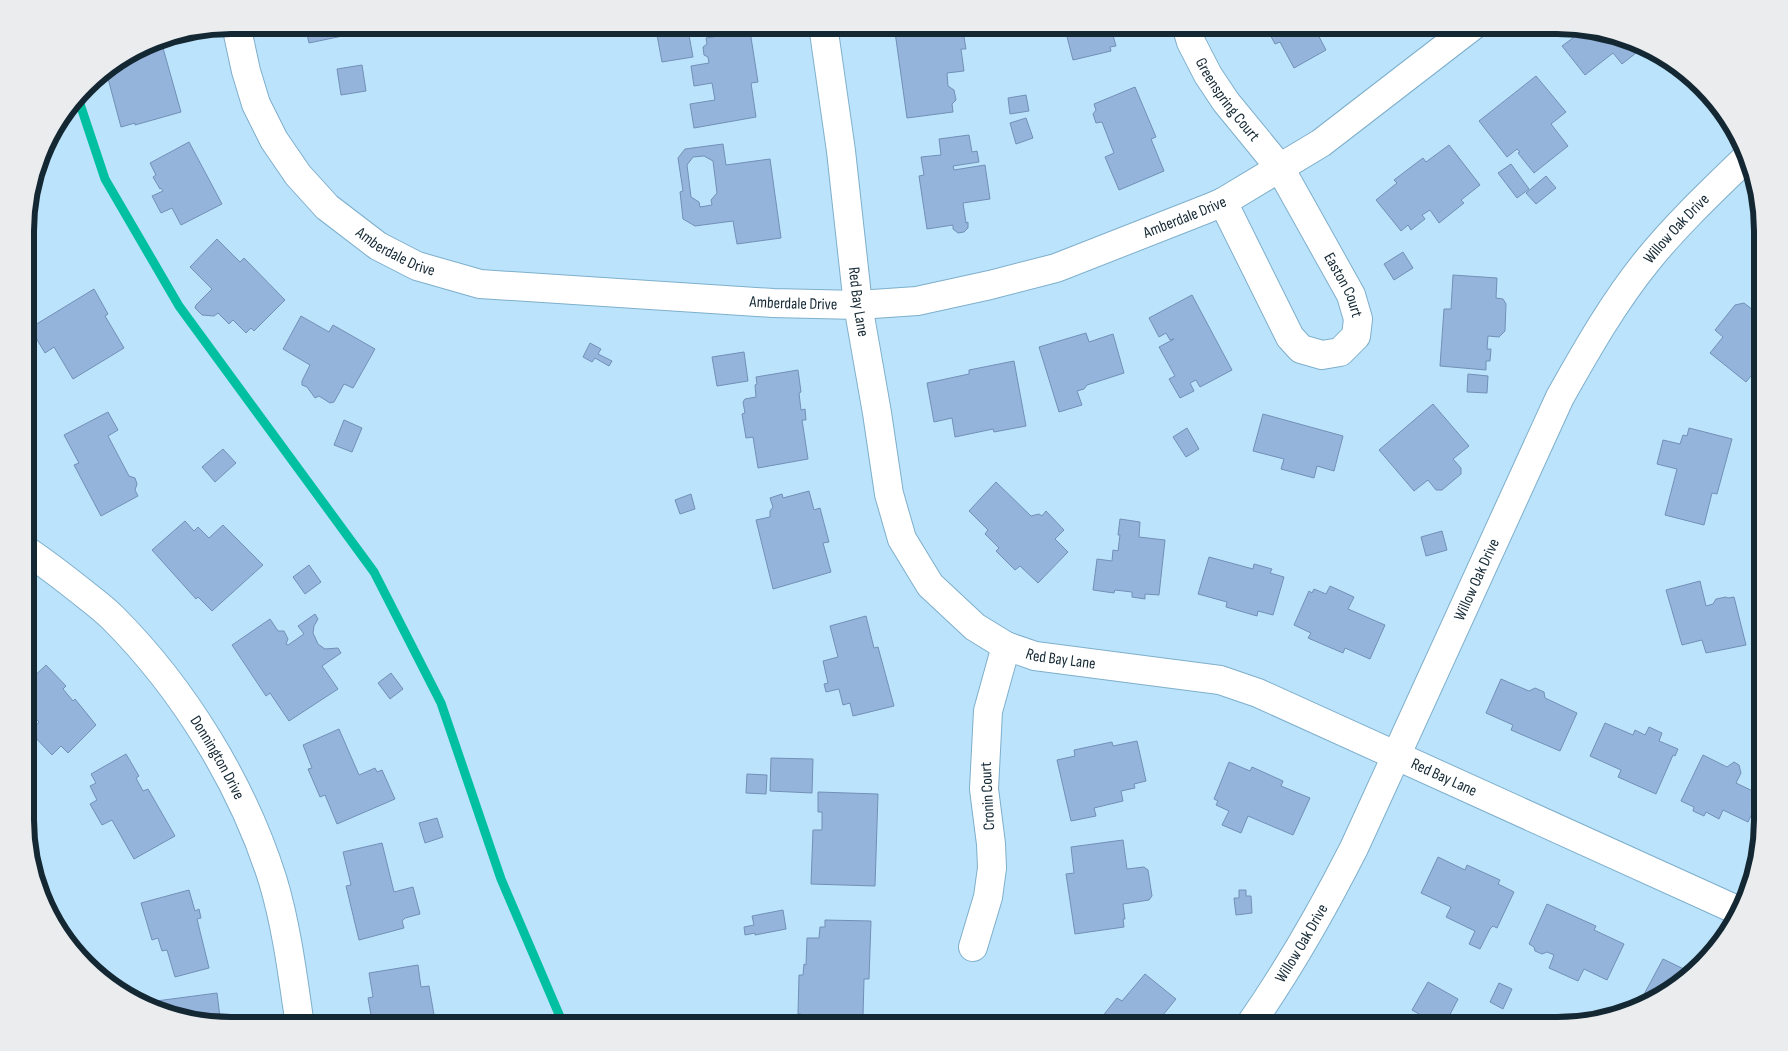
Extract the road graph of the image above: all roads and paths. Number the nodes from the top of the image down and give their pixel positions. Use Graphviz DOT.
graph roads {
  1 [pos="238,34"];
  2 [pos="824,34"];
  3 [pos="1189,34"];
  4 [pos="1462,34"];
  5 [pos="1742,162"];
  6 [pos="1280,168"];
  7 [pos="1223,202"];
  8 [pos="858,305"];
  9 [pos="34,555"];
  10 [pos="1006,646"];
  11 [pos="1397,757"];
  12 [pos="1734,909"];
  13 [pos="973,947"];
  14 [pos="299,1017"];
  15 [pos="1255,1017"];
  1 -- 8 [label="street, Amberdale Drive"];
  2 -- 8 [label="street, Red Bay Lane"];
  3 -- 6 [label="street, Greenspring Court"];
  4 -- 6 [label="street, Amberdale Drive"];
  5 -- 11 [label="street, Willow Oak Drive"];
  6 -- 7 [label="street, Amberdale Drive"];
  6 -- 7 [label="street, Easton Court"];
  7 -- 8 [label="street, Amberdale Drive"];
  8 -- 10 [label="street, Red Bay Lane"];
  9 -- 14 [label="street, Donnington Drive"];
  10 -- 11 [label="street, Red Bay Lane"];
  10 -- 13 [label="street, Cronin Court"];
  11 -- 12 [label="street, Red Bay Lane"];
  11 -- 15 [label="street, Willow Oak Drive"];
}
